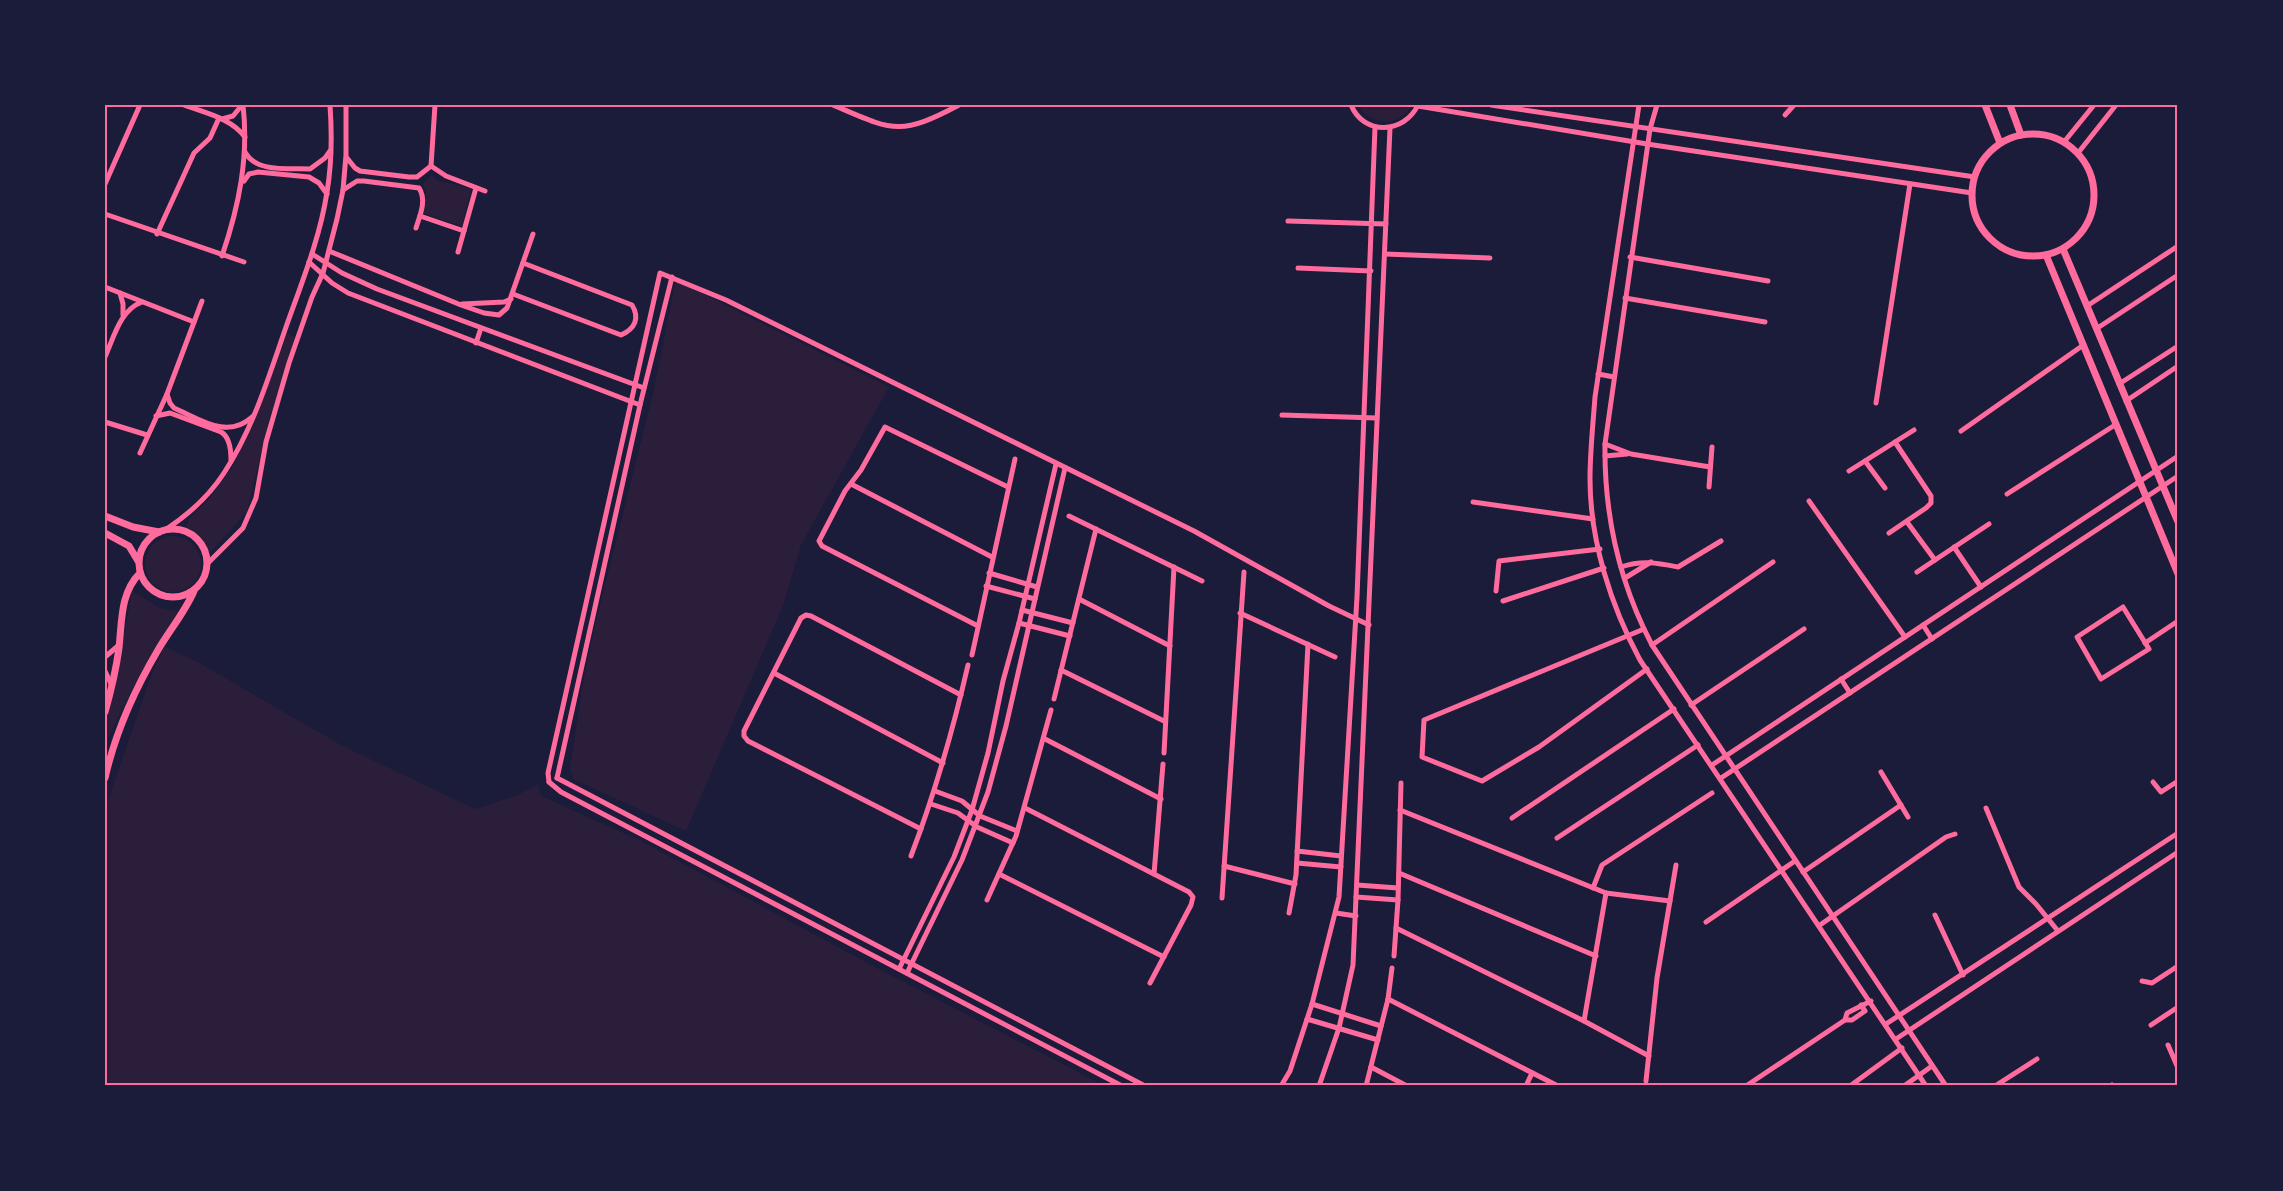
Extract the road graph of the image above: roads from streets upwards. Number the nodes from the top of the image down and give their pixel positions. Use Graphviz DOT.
graph roads {
  1 [pos="140,105"];
  2 [pos="184,105"];
  3 [pos="242,105"];
  4 [pos="330,105"];
  5 [pos="346,105"];
  6 [pos="435,105"];
  7 [pos="833,105"];
  8 [pos="959,105"];
  9 [pos="1351,105"];
  10 [pos="1491,105"];
  11 [pos="1639,105"];
  12 [pos="1657,105"];
  13 [pos="1794,105"];
  14 [pos="1985,105"];
  15 [pos="2010,105"];
  16 [pos="2094,105"];
  17 [pos="2116,105"];
  18 [pos="1418,106"];
  19 [pos="1785,115"];
  20 [pos="220,118"];
  21 [pos="1375,127"];
  22 [pos="1635,127"];
  23 [pos="1390,128"];
  24 [pos="1650,129"];
  25 [pos="2021,135"];
  26 [pos="245,137"];
  27 [pos="1632,142"];
  28 [pos="2064,142"];
  29 [pos="2000,143"];
  30 [pos="1647,144"];
  31 [pos="331,149"];
  32 [pos="245,152"];
  33 [pos="2078,153"];
  34 [pos="346,155"];
  35 [pos="431,165"];
  36 [pos="1975,177"];
  37 [pos="105,184"];
  38 [pos="1910,184"];
  39 [pos="242,185"];
  40 [pos="476,188"];
  41 [pos="343,190"];
  42 [pos="485,191"];
  43 [pos="1972,193"];
  44 [pos="327,194"];
  45 [pos="105,214"];
  46 [pos="420,216"];
  47 [pos="1288,221"];
  48 [pos="1373,224"];
  49 [pos="1386,224"];
  50 [pos="416,228"];
  51 [pos="464,231"];
  52 [pos="157,234"];
  53 [pos="533,234"];
  54 [pos="2178,246"];
  55 [pos="2063,249"];
  56 [pos="329,251"];
  57 [pos="458,252"];
  58 [pos="312,254"];
  59 [pos="1385,254"];
  60 [pos="2046,255"];
  61 [pos="222,256"];
  62 [pos="1630,257"];
  63 [pos="1490,258"];
  64 [pos="244,262"];
  65 [pos="309,262"];
  66 [pos="326,262"];
  67 [pos="523,263"];
  68 [pos="1298,268"];
  69 [pos="1371,271"];
  70 [pos="323,273"];
  71 [pos="2178,275"];
  72 [pos="672,277"];
  73 [pos="1768,281"];
  74 [pos="105,287"];
  75 [pos="120,293"];
  76 [pos="512,296"];
  77 [pos="1625,298"];
  78 [pos="142,302"];
  79 [pos="202,302"];
  80 [pos="461,304"];
  81 [pos="2087,306"];
  82 [pos="123,316"];
  83 [pos="194,322"];
  84 [pos="1765,322"];
  85 [pos="481,328"];
  86 [pos="2096,328"];
  87 [pos="476,343"];
  88 [pos="2082,346"];
  89 [pos="2178,346"];
  90 [pos="105,357"];
  91 [pos="2178,366"];
  92 [pos="1598,374"];
  93 [pos="1614,377"];
  94 [pos="634,384"];
  95 [pos="2119,384"];
  96 [pos="644,388"];
  97 [pos="167,394"];
  98 [pos="2126,401"];
  99 [pos="630,402"];
  100 [pos="1876,403"];
  101 [pos="640,405"];
  102 [pos="1282,415"];
  103 [pos="156,416"];
  104 [pos="253,416"];
  105 [pos="1364,418"];
  106 [pos="1377,418"];
  107 [pos="105,422"];
  108 [pos="2115,425"];
  109 [pos="1914,430"];
  110 [pos="1961,430"];
  111 [pos="226,432"];
  112 [pos="147,435"];
  113 [pos="1895,442"];
  114 [pos="1605,444"];
  115 [pos="1712,447"];
  116 [pos="140,453"];
  117 [pos="1631,454"];
  118 [pos="1605,456"];
  119 [pos="2178,456"];
  120 [pos="1016,459"];
  121 [pos="1865,461"];
  122 [pos="231,462"];
  123 [pos="1056,464"];
  124 [pos="1710,467"];
  125 [pos="1065,468"];
  126 [pos="1849,471"];
  127 [pos="2155,471"];
  128 [pos="2178,476"];
  129 [pos="2138,482"];
  130 [pos="851,484"];
  131 [pos="1709,487"];
  132 [pos="2162,487"];
  133 [pos="1008,488"];
  134 [pos="1885,488"];
  135 [pos="2007,494"];
  136 [pos="2145,498"];
  137 [pos="1809,501"];
  138 [pos="1473,502"];
  139 [pos="105,516"];
  140 [pos="1069,516"];
  141 [pos="1593,519"];
  142 [pos="1907,522"];
  143 [pos="2178,522"];
  144 [pos="1989,524"];
  145 [pos="1096,529"];
  146 [pos="162,531"];
  147 [pos="105,533"];
  148 [pos="1889,533"];
  149 [pos="1721,541"];
  150 [pos="1954,547"];
  151 [pos="1600,549"];
  152 [pos="992,557"];
  153 [pos="1935,560"];
  154 [pos="1653,562"];
  155 [pos="1773,562"];
  156 [pos="139,564"];
  157 [pos="207,564"];
  158 [pos="1174,567"];
  159 [pos="1621,567"];
  160 [pos="1604,568"];
  161 [pos="1244,572"];
  162 [pos="1917,572"];
  163 [pos="140,573"];
  164 [pos="989,573"];
  165 [pos="2178,574"];
  166 [pos="1625,578"];
  167 [pos="1202,581"];
  168 [pos="1028,584"];
  169 [pos="986,586"];
  170 [pos="1037,587"];
  171 [pos="1981,587"];
  172 [pos="194,590"];
  173 [pos="1496,591"];
  174 [pos="1025,596"];
  175 [pos="1035,599"];
  176 [pos="1079,599"];
  177 [pos="1503,601"];
  178 [pos="1022,610"];
  179 [pos="1032,613"];
  180 [pos="1240,613"];
  181 [pos="1355,620"];
  182 [pos="2178,621"];
  183 [pos="1019,623"];
  184 [pos="1073,623"];
  185 [pos="1369,625"];
  186 [pos="1923,625"];
  187 [pos="978,626"];
  188 [pos="1029,626"];
  189 [pos="1644,629"];
  190 [pos="1804,629"];
  191 [pos="1070,636"];
  192 [pos="1628,637"];
  193 [pos="1905,637"];
  194 [pos="1932,639"];
  195 [pos="2145,643"];
  196 [pos="1308,644"];
  197 [pos="119,645"];
  198 [pos="1652,645"];
  199 [pos="1170,646"];
  200 [pos="972,655"];
  201 [pos="105,657"];
  202 [pos="1335,657"];
  203 [pos="968,665"];
  204 [pos="1647,669"];
  205 [pos="1061,670"];
  206 [pos="105,671"];
  207 [pos="774,673"];
  208 [pos="1841,679"];
  209 [pos="112,687"];
  210 [pos="1850,693"];
  211 [pos="961,695"];
  212 [pos="1054,699"];
  213 [pos="1690,705"];
  214 [pos="1674,709"];
  215 [pos="1051,710"];
  216 [pos="105,712"];
  217 [pos="1164,721"];
  218 [pos="1045,739"];
  219 [pos="1698,745"];
  220 [pos="1164,753"];
  221 [pos="1725,756"];
  222 [pos="943,763"];
  223 [pos="1163,764"];
  224 [pos="1712,765"];
  225 [pos="1734,770"];
  226 [pos="1881,772"];
  227 [pos="105,778"];
  228 [pos="557,778"];
  229 [pos="1346,778"];
  230 [pos="1721,778"];
  231 [pos="1361,779"];
  232 [pos="2178,781"];
  233 [pos="549,782"];
  234 [pos="2153,782"];
  235 [pos="1401,783"];
  236 [pos="935,791"];
  237 [pos="1712,793"];
  238 [pos="1161,799"];
  239 [pos="931,804"];
  240 [pos="1901,805"];
  241 [pos="1025,808"];
  242 [pos="1986,808"];
  243 [pos="972,810"];
  244 [pos="1400,810"];
  245 [pos="980,816"];
  246 [pos="1908,817"];
  247 [pos="1512,818"];
  248 [pos="969,820"];
  249 [pos="977,827"];
  250 [pos="921,829"];
  251 [pos="1017,831"];
  252 [pos="2178,833"];
  253 [pos="1955,834"];
  254 [pos="1557,838"];
  255 [pos="1013,843"];
  256 [pos="1297,851"];
  257 [pos="2178,852"];
  258 [pos="911,856"];
  259 [pos="1341,856"];
  260 [pos="1795,861"];
  261 [pos="1297,863"];
  262 [pos="1676,865"];
  263 [pos="1224,866"];
  264 [pos="1341,867"];
  265 [pos="1783,870"];
  266 [pos="1803,872"];
  267 [pos="1399,873"];
  268 [pos="999,874"];
  269 [pos="1154,874"];
  270 [pos="1296,884"];
  271 [pos="1357,885"];
  272 [pos="1398,888"];
  273 [pos="1593,888"];
  274 [pos="1606,893"];
  275 [pos="1356,897"];
  276 [pos="1222,898"];
  277 [pos="987,900"];
  278 [pos="1398,900"];
  279 [pos="1670,901"];
  280 [pos="1289,913"];
  281 [pos="1336,913"];
  282 [pos="1935,915"];
  283 [pos="1356,916"];
  284 [pos="1832,917"];
  285 [pos="2047,917"];
  286 [pos="1706,922"];
  287 [pos="1820,925"];
  288 [pos="1396,928"];
  289 [pos="2058,932"];
  290 [pos="1394,956"];
  291 [pos="1596,956"];
  292 [pos="1164,957"];
  293 [pos="904,959"];
  294 [pos="912,963"];
  295 [pos="2178,966"];
  296 [pos="1392,968"];
  297 [pos="899,969"];
  298 [pos="907,973"];
  299 [pos="1963,975"];
  300 [pos="2142,981"];
  301 [pos="1150,983"];
  302 [pos="1388,999"];
  303 [pos="1872,1003"];
  304 [pos="1312,1004"];
  305 [pos="2178,1007"];
  306 [pos="1342,1013"];
  307 [pos="1899,1016"];
  308 [pos="1307,1019"];
  309 [pos="1584,1021"];
  310 [pos="1887,1024"];
  311 [pos="2151,1025"];
  312 [pos="1381,1026"];
  313 [pos="1339,1028"];
  314 [pos="1909,1030"];
  315 [pos="1896,1038"];
  316 [pos="1378,1040"];
  317 [pos="2168,1045"];
  318 [pos="1902,1048"];
  319 [pos="1649,1056"];
  320 [pos="2037,1059"];
  321 [pos="1932,1066"];
  322 [pos="1371,1067"];
  323 [pos="2178,1068"];
  324 [pos="1532,1072"];
  325 [pos="1920,1075"];
  326 [pos="1646,1081"];
  327 [pos="1122,1086"];
  328 [pos="1145,1086"];
  329 [pos="1281,1086"];
  330 [pos="1319,1086"];
  331 [pos="1366,1086"];
  332 [pos="1407,1086"];
  333 [pos="1526,1086"];
  334 [pos="1558,1086"];
  335 [pos="1746,1086"];
  336 [pos="1850,1086"];
  337 [pos="1904,1086"];
  338 [pos="1926,1086"];
  339 [pos="1946,1086"];
  340 [pos="1995,1086"];
  1 -- 37 [label="street"];
  2 -- 20 [label="street"];
  3 -- 20 [label="street"];
  3 -- 26 [label="street"];
  4 -- 31 [label="street"];
  5 -- 34 [label="street"];
  6 -- 35 [label="street"];
  7 -- 8 [label="street"];
  9 -- 21 [label="street"];
  10 -- 22 [label="street"];
  11 -- 22 [label="street"];
  12 -- 24 [label="street"];
  13 -- 19 [label="street"];
  14 -- 29 [label="street"];
  15 -- 25 [label="street"];
  16 -- 28 [label="street"];
  17 -- 33 [label="street"];
  18 -- 23 [label="street"];
  18 -- 27 [label="street"];
  20 -- 26 [label="street"];
  20 -- 52 [label="street"];
  21 -- 23 [label="street"];
  21 -- 48 [label="street"];
  22 -- 24 [label="street"];
  22 -- 27 [label="street"];
  23 -- 49 [label="street"];
  24 -- 30 [label="street"];
  24 -- 36 [label="street"];
  25 -- 28 [label="street"];
  25 -- 29 [label="street"];
  26 -- 32 [label="street"];
  27 -- 30 [label="street"];
  27 -- 92 [label="street"];
  28 -- 33 [label="street"];
  29 -- 36 [label="street"];
  30 -- 38 [label="street"];
  30 -- 62 [label="street"];
  31 -- 32 [label="street"];
  31 -- 44 [label="street"];
  32 -- 39 [label="street"];
  33 -- 55 [label="street"];
  34 -- 35 [label="street"];
  34 -- 41 [label="street"];
  35 -- 40 [label="street"];
  36 -- 43 [label="street"];
  38 -- 43 [label="street"];
  38 -- 100 [label="street"];
  39 -- 44 [label="street"];
  39 -- 61 [label="street"];
  40 -- 42 [label="street"];
  40 -- 51 [label="street"];
  41 -- 46 [label="street"];
  41 -- 56 [label="street"];
  43 -- 60 [label="street"];
  44 -- 58 [label="street"];
  45 -- 52 [label="street"];
  46 -- 50 [label="street"];
  46 -- 51 [label="street"];
  47 -- 48 [label="street"];
  48 -- 49 [label="street"];
  48 -- 69 [label="street"];
  49 -- 59 [label="street"];
  51 -- 57 [label="street"];
  52 -- 61 [label="street"];
  53 -- 67 [label="street"];
  54 -- 81 [label="street"];
  55 -- 60 [label="street"];
  55 -- 81 [label="street"];
  56 -- 66 [label="street"];
  56 -- 80 [label="street"];
  58 -- 65 [label="street"];
  58 -- 66 [label="street"];
  59 -- 63 [label="street"];
  59 -- 106 [label="street"];
  60 -- 88 [label="street"];
  61 -- 64 [label="street"];
  62 -- 73 [label="street"];
  62 -- 77 [label="street"];
  65 -- 70 [label="street"];
  65 -- 104 [label="street"];
  66 -- 70 [label="street"];
  66 -- 85 [label="street"];
  67 -- 76 [label="street"];
  67 -- 76 [label="street"];
  68 -- 69 [label="street"];
  69 -- 105 [label="street"];
  70 -- 87 [label="street"];
  70 -- 157 [label="street"];
  71 -- 86 [label="street"];
  72 -- 94 [label="street"];
  72 -- 96 [label="street"];
  72 -- 123 [label="street"];
  74 -- 75 [label="street"];
  75 -- 78 [label="street"];
  75 -- 82 [label="street"];
  76 -- 80 [label="street"];
  76 -- 80 [label="street"];
  77 -- 84 [label="street"];
  77 -- 93 [label="street"];
  78 -- 82 [label="street"];
  78 -- 83 [label="street"];
  79 -- 83 [label="street"];
  81 -- 86 [label="street"];
  82 -- 90 [label="street"];
  83 -- 97 [label="street"];
  85 -- 87 [label="street"];
  85 -- 94 [label="street"];
  86 -- 95 [label="street"];
  87 -- 99 [label="street"];
  88 -- 108 [label="street"];
  88 -- 110 [label="street"];
  89 -- 95 [label="street"];
  91 -- 98 [label="street"];
  92 -- 93 [label="street"];
  92 -- 141 [label="street"];
  93 -- 114 [label="street"];
  94 -- 96 [label="street"];
  94 -- 99 [label="street"];
  95 -- 98 [label="street"];
  96 -- 101 [label="street"];
  97 -- 103 [label="street"];
  97 -- 111 [label="street"];
  98 -- 127 [label="street"];
  99 -- 101 [label="street"];
  99 -- 233 [label="street"];
  101 -- 228 [label="street"];
  102 -- 105 [label="street"];
  103 -- 111 [label="street"];
  103 -- 112 [label="street"];
  104 -- 111 [label="street"];
  104 -- 122 [label="street"];
  105 -- 106 [label="street"];
  105 -- 181 [label="street"];
  106 -- 185 [label="street"];
  107 -- 112 [label="street"];
  108 -- 129 [label="street"];
  108 -- 135 [label="street"];
  109 -- 113 [label="street"];
  111 -- 122 [label="street"];
  112 -- 116 [label="street"];
  113 -- 121 [label="street"];
  113 -- 142 [label="street"];
  114 -- 117 [label="street"];
  114 -- 118 [label="street"];
  115 -- 124 [label="street"];
  117 -- 118 [label="street"];
  117 -- 124 [label="street"];
  118 -- 159 [label="street"];
  119 -- 127 [label="street"];
  120 -- 133 [label="street"];
  121 -- 126 [label="street"];
  121 -- 134 [label="street"];
  122 -- 146 [label="street"];
  123 -- 125 [label="street"];
  123 -- 168 [label="street"];
  124 -- 131 [label="street"];
  125 -- 170 [label="street"];
  125 -- 181 [label="street"];
  127 -- 129 [label="street"];
  127 -- 132 [label="street"];
  128 -- 132 [label="street"];
  129 -- 136 [label="street"];
  129 -- 171 [label="street"];
  130 -- 133 [label="street"];
  130 -- 152 [label="street"];
  130 -- 187 [label="street"];
  132 -- 136 [label="street"];
  132 -- 143 [label="street"];
  133 -- 152 [label="street"];
  136 -- 165 [label="street"];
  136 -- 194 [label="street"];
  137 -- 193 [label="street"];
  138 -- 141 [label="street"];
  139 -- 146 [label="street"];
  140 -- 145 [label="street"];
  141 -- 151 [label="street"];
  142 -- 148 [label="street"];
  142 -- 153 [label="street"];
  144 -- 150 [label="street"];
  145 -- 158 [label="street"];
  145 -- 176 [label="street"];
  146 -- 156 [label="street"];
  146 -- 157 [label="street"];
  147 -- 156 [label="street"];
  149 -- 154 [label="street"];
  150 -- 153 [label="street"];
  150 -- 171 [label="street"];
  151 -- 160 [label="street"];
  151 -- 173 [label="street"];
  152 -- 164 [label="street"];
  153 -- 162 [label="street"];
  154 -- 159 [label="street"];
  154 -- 166 [label="street"];
  155 -- 198 [label="street"];
  156 -- 163 [label="street"];
  157 -- 172 [label="street"];
  158 -- 167 [label="street"];
  158 -- 199 [label="street"];
  159 -- 166 [label="street"];
  160 -- 177 [label="street"];
  160 -- 192 [label="street"];
  161 -- 180 [label="street"];
  163 -- 172 [label="street"];
  163 -- 197 [label="street"];
  164 -- 168 [label="street"];
  164 -- 169 [label="street"];
  166 -- 189 [label="street"];
  168 -- 170 [label="street"];
  168 -- 174 [label="street"];
  169 -- 174 [label="street"];
  169 -- 187 [label="street"];
  170 -- 175 [label="street"];
  171 -- 186 [label="street"];
  172 -- 227 [label="street"];
  174 -- 175 [label="street"];
  174 -- 178 [label="street"];
  175 -- 179 [label="street"];
  176 -- 184 [label="street"];
  176 -- 199 [label="street"];
  178 -- 179 [label="street"];
  178 -- 183 [label="street"];
  179 -- 184 [label="street"];
  179 -- 188 [label="street"];
  180 -- 196 [label="street"];
  180 -- 263 [label="street"];
  181 -- 185 [label="street"];
  181 -- 229 [label="street"];
  182 -- 195 [label="street"];
  183 -- 188 [label="street"];
  183 -- 243 [label="street"];
  184 -- 191 [label="street"];
  185 -- 231 [label="street"];
  186 -- 193 [label="street"];
  186 -- 194 [label="street"];
  187 -- 200 [label="street"];
  188 -- 191 [label="street"];
  188 -- 245 [label="street"];
  189 -- 192 [label="street"];
  189 -- 198 [label="street"];
  190 -- 213 [label="street"];
  191 -- 205 [label="street"];
  192 -- 204 [label="street"];
  192 -- 204 [label="street"];
  193 -- 208 [label="street"];
  194 -- 210 [label="street"];
  195 -- 195 [label="street"];
  196 -- 202 [label="street"];
  196 -- 256 [label="street"];
  197 -- 201 [label="street"];
  197 -- 209 [label="street"];
  198 -- 213 [label="street"];
  199 -- 217 [label="street"];
  203 -- 211 [label="street"];
  204 -- 214 [label="street"];
  205 -- 212 [label="street"];
  205 -- 217 [label="street"];
  206 -- 209 [label="street"];
  207 -- 211 [label="street"];
  207 -- 222 [label="street"];
  207 -- 250 [label="street"];
  208 -- 210 [label="street"];
  208 -- 221 [label="street"];
  209 -- 216 [label="street"];
  210 -- 225 [label="street"];
  211 -- 222 [label="street"];
  213 -- 221 [label="street"];
  214 -- 219 [label="street"];
  214 -- 247 [label="street"];
  215 -- 218 [label="street"];
  217 -- 220 [label="street"];
  218 -- 238 [label="street"];
  218 -- 241 [label="street"];
  219 -- 224 [label="street"];
  219 -- 254 [label="street"];
  221 -- 224 [label="street"];
  221 -- 225 [label="street"];
  222 -- 236 [label="street"];
  223 -- 238 [label="street"];
  224 -- 230 [label="street"];
  225 -- 230 [label="street"];
  225 -- 260 [label="street"];
  226 -- 240 [label="street"];
  228 -- 233 [label="street"];
  228 -- 293 [label="street"];
  229 -- 231 [label="street"];
  229 -- 259 [label="street"];
  230 -- 265 [label="street"];
  231 -- 271 [label="street"];
  232 -- 234 [label="street"];
  233 -- 297 [label="street"];
  235 -- 244 [label="street"];
  236 -- 239 [label="street"];
  236 -- 243 [label="street"];
  237 -- 273 [label="street"];
  238 -- 269 [label="street"];
  239 -- 248 [label="street"];
  239 -- 250 [label="street"];
  240 -- 246 [label="street"];
  240 -- 266 [label="street"];
  241 -- 251 [label="street"];
  241 -- 269 [label="street"];
  242 -- 285 [label="street"];
  243 -- 245 [label="street"];
  243 -- 248 [label="street"];
  244 -- 267 [label="street"];
  244 -- 273 [label="street"];
  245 -- 249 [label="street"];
  245 -- 251 [label="street"];
  248 -- 249 [label="street"];
  248 -- 293 [label="street"];
  249 -- 255 [label="street"];
  249 -- 294 [label="street"];
  250 -- 258 [label="street"];
  251 -- 255 [label="street"];
  252 -- 285 [label="street"];
  253 -- 284 [label="street"];
  255 -- 268 [label="street"];
  256 -- 259 [label="street"];
  256 -- 261 [label="street"];
  257 -- 289 [label="street"];
  259 -- 264 [label="street"];
  260 -- 265 [label="street"];
  260 -- 266 [label="street"];
  261 -- 264 [label="street"];
  261 -- 270 [label="street"];
  262 -- 279 [label="street"];
  263 -- 270 [label="street"];
  263 -- 276 [label="street"];
  264 -- 281 [label="street"];
  265 -- 286 [label="street"];
  265 -- 287 [label="street"];
  266 -- 284 [label="street"];
  267 -- 272 [label="street"];
  267 -- 291 [label="street"];
  268 -- 277 [label="street"];
  268 -- 292 [label="street"];
  269 -- 292 [label="street"];
  270 -- 280 [label="street"];
  271 -- 272 [label="street"];
  271 -- 275 [label="street"];
  272 -- 278 [label="street"];
  273 -- 274 [label="street"];
  274 -- 279 [label="street"];
  274 -- 291 [label="street"];
  275 -- 278 [label="street"];
  275 -- 283 [label="street"];
  278 -- 288 [label="street"];
  279 -- 319 [label="street"];
  281 -- 283 [label="street"];
  281 -- 304 [label="street"];
  282 -- 299 [label="street"];
  283 -- 306 [label="street"];
  284 -- 287 [label="street"];
  284 -- 307 [label="street"];
  285 -- 289 [label="street"];
  285 -- 299 [label="street"];
  287 -- 303 [label="street"];
  288 -- 290 [label="street"];
  288 -- 309 [label="street"];
  289 -- 314 [label="street"];
  291 -- 309 [label="street"];
  292 -- 301 [label="street"];
  293 -- 294 [label="street"];
  293 -- 297 [label="street"];
  294 -- 298 [label="street"];
  294 -- 328 [label="street"];
  295 -- 300 [label="street"];
  296 -- 302 [label="street"];
  297 -- 298 [label="street"];
  298 -- 327 [label="street"];
  299 -- 307 [label="street"];
  302 -- 312 [label="street"];
  302 -- 324 [label="street"];
  303 -- 310 [label="street"];
  303 -- 335 [label="street"];
  304 -- 306 [label="street"];
  304 -- 308 [label="street"];
  305 -- 311 [label="street"];
  306 -- 312 [label="street"];
  306 -- 313 [label="street"];
  307 -- 310 [label="street"];
  307 -- 314 [label="street"];
  308 -- 313 [label="street"];
  308 -- 329 [label="street"];
  309 -- 319 [label="street"];
  310 -- 315 [label="street"];
  312 -- 316 [label="street"];
  313 -- 316 [label="street"];
  313 -- 330 [label="street"];
  314 -- 315 [label="street"];
  314 -- 321 [label="street"];
  315 -- 318 [label="street"];
  316 -- 322 [label="street"];
  317 -- 323 [label="street"];
  318 -- 325 [label="street"];
  318 -- 336 [label="street"];
  319 -- 326 [label="street"];
  320 -- 340 [label="street"];
  321 -- 325 [label="street"];
  321 -- 339 [label="street"];
  322 -- 331 [label="street"];
  322 -- 332 [label="street"];
  324 -- 333 [label="street"];
  324 -- 334 [label="street"];
  325 -- 337 [label="street"];
  325 -- 338 [label="street"];
}
